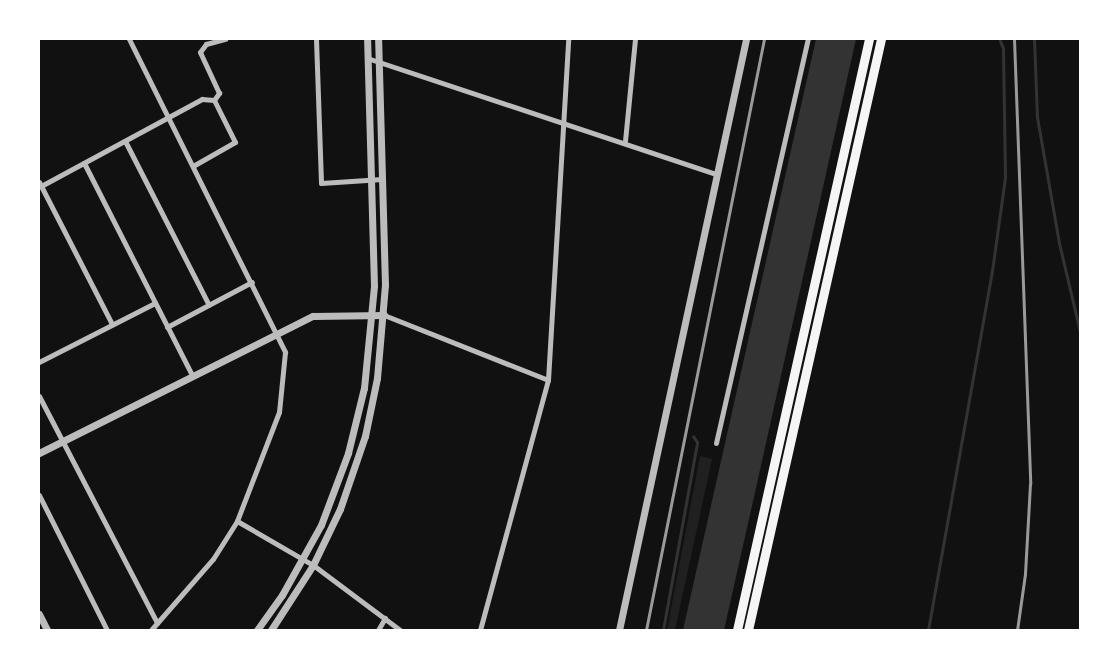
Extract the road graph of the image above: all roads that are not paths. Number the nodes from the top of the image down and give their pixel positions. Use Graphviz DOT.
graph roads {
  1 [pos="129,39"];
  2 [pos="225,39"];
  3 [pos="316,39"];
  4 [pos="367,39"];
  5 [pos="378,39"];
  6 [pos="568,39"];
  7 [pos="635,39"];
  8 [pos="746,39"];
  9 [pos="808,39"];
  10 [pos="869,39"];
  11 [pos="881,39"];
  12 [pos="368,58"];
  13 [pos="379,62"];
  14 [pos="214,100"];
  15 [pos="169,118"];
  16 [pos="564,123"];
  17 [pos="125,141"];
  18 [pos="625,141"];
  19 [pos="84,163"];
  20 [pos="193,166"];
  21 [pos="716,174"];
  22 [pos="371,179"];
  23 [pos="382,179"];
  24 [pos="40,184"];
  25 [pos="252,282"];
  26 [pos="155,303"];
  27 [pos="209,305"];
  28 [pos="373,315"];
  29 [pos="384,315"];
  30 [pos="112,324"];
  31 [pos="167,327"];
  32 [pos="277,332"];
  33 [pos="39,362"];
  34 [pos="192,375"];
  35 [pos="548,380"];
  36 [pos="39,396"];
  37 [pos="62,441"];
  38 [pos="716,443"];
  39 [pos="39,453"];
  40 [pos="39,495"];
  41 [pos="237,521"];
  42 [pos="302,561"];
  43 [pos="313,565"];
  44 [pos="39,614"];
  45 [pos="385,618"];
  46 [pos="158,623"];
  47 [pos="47,630"];
  48 [pos="107,630"];
  49 [pos="151,630"];
  50 [pos="257,630"];
  51 [pos="271,630"];
  52 [pos="378,630"];
  53 [pos="400,630"];
  54 [pos="480,630"];
  55 [pos="619,630"];
  56 [pos="737,630"];
  57 [pos="748,630"];
  1 -- 15 [label="street"];
  2 -- 14 [label="street"];
  3 -- 22 [label="street"];
  4 -- 12 [label="street"];
  5 -- 13 [label="street"];
  6 -- 16 [label="street"];
  7 -- 18 [label="street"];
  8 -- 21 [label="street"];
  9 -- 38 [label="street"];
  10 -- 56 [label="highway"];
  11 -- 57 [label="highway"];
  12 -- 13 [label="street"];
  12 -- 22 [label="street"];
  13 -- 16 [label="street"];
  13 -- 23 [label="street"];
  14 -- 15 [label="street"];
  14 -- 20 [label="street"];
  15 -- 17 [label="street"];
  15 -- 20 [label="street"];
  16 -- 18 [label="street"];
  16 -- 35 [label="street"];
  17 -- 19 [label="street"];
  17 -- 27 [label="street"];
  18 -- 21 [label="street"];
  19 -- 24 [label="street"];
  19 -- 26 [label="street"];
  20 -- 25 [label="street"];
  21 -- 55 [label="street"];
  22 -- 23 [label="street"];
  22 -- 28 [label="street"];
  23 -- 29 [label="street"];
  24 -- 30 [label="street"];
  25 -- 27 [label="street"];
  25 -- 32 [label="street"];
  26 -- 30 [label="street"];
  26 -- 31 [label="street"];
  27 -- 31 [label="street"];
  28 -- 29 [label="street"];
  28 -- 32 [label="street"];
  28 -- 42 [label="street"];
  29 -- 35 [label="street"];
  29 -- 43 [label="street"];
  30 -- 33 [label="street"];
  31 -- 34 [label="street"];
  32 -- 34 [label="street"];
  32 -- 41 [label="street"];
  34 -- 37 [label="street"];
  35 -- 54 [label="street"];
  36 -- 37 [label="street"];
  37 -- 39 [label="street"];
  37 -- 46 [label="street"];
  40 -- 48 [label="street"];
  41 -- 42 [label="street"];
  41 -- 46 [label="street"];
  42 -- 43 [label="street"];
  42 -- 50 [label="street"];
  43 -- 45 [label="street"];
  43 -- 51 [label="street"];
  44 -- 47 [label="street"];
  45 -- 52 [label="street"];
  45 -- 53 [label="street"];
  46 -- 49 [label="street"];
}
